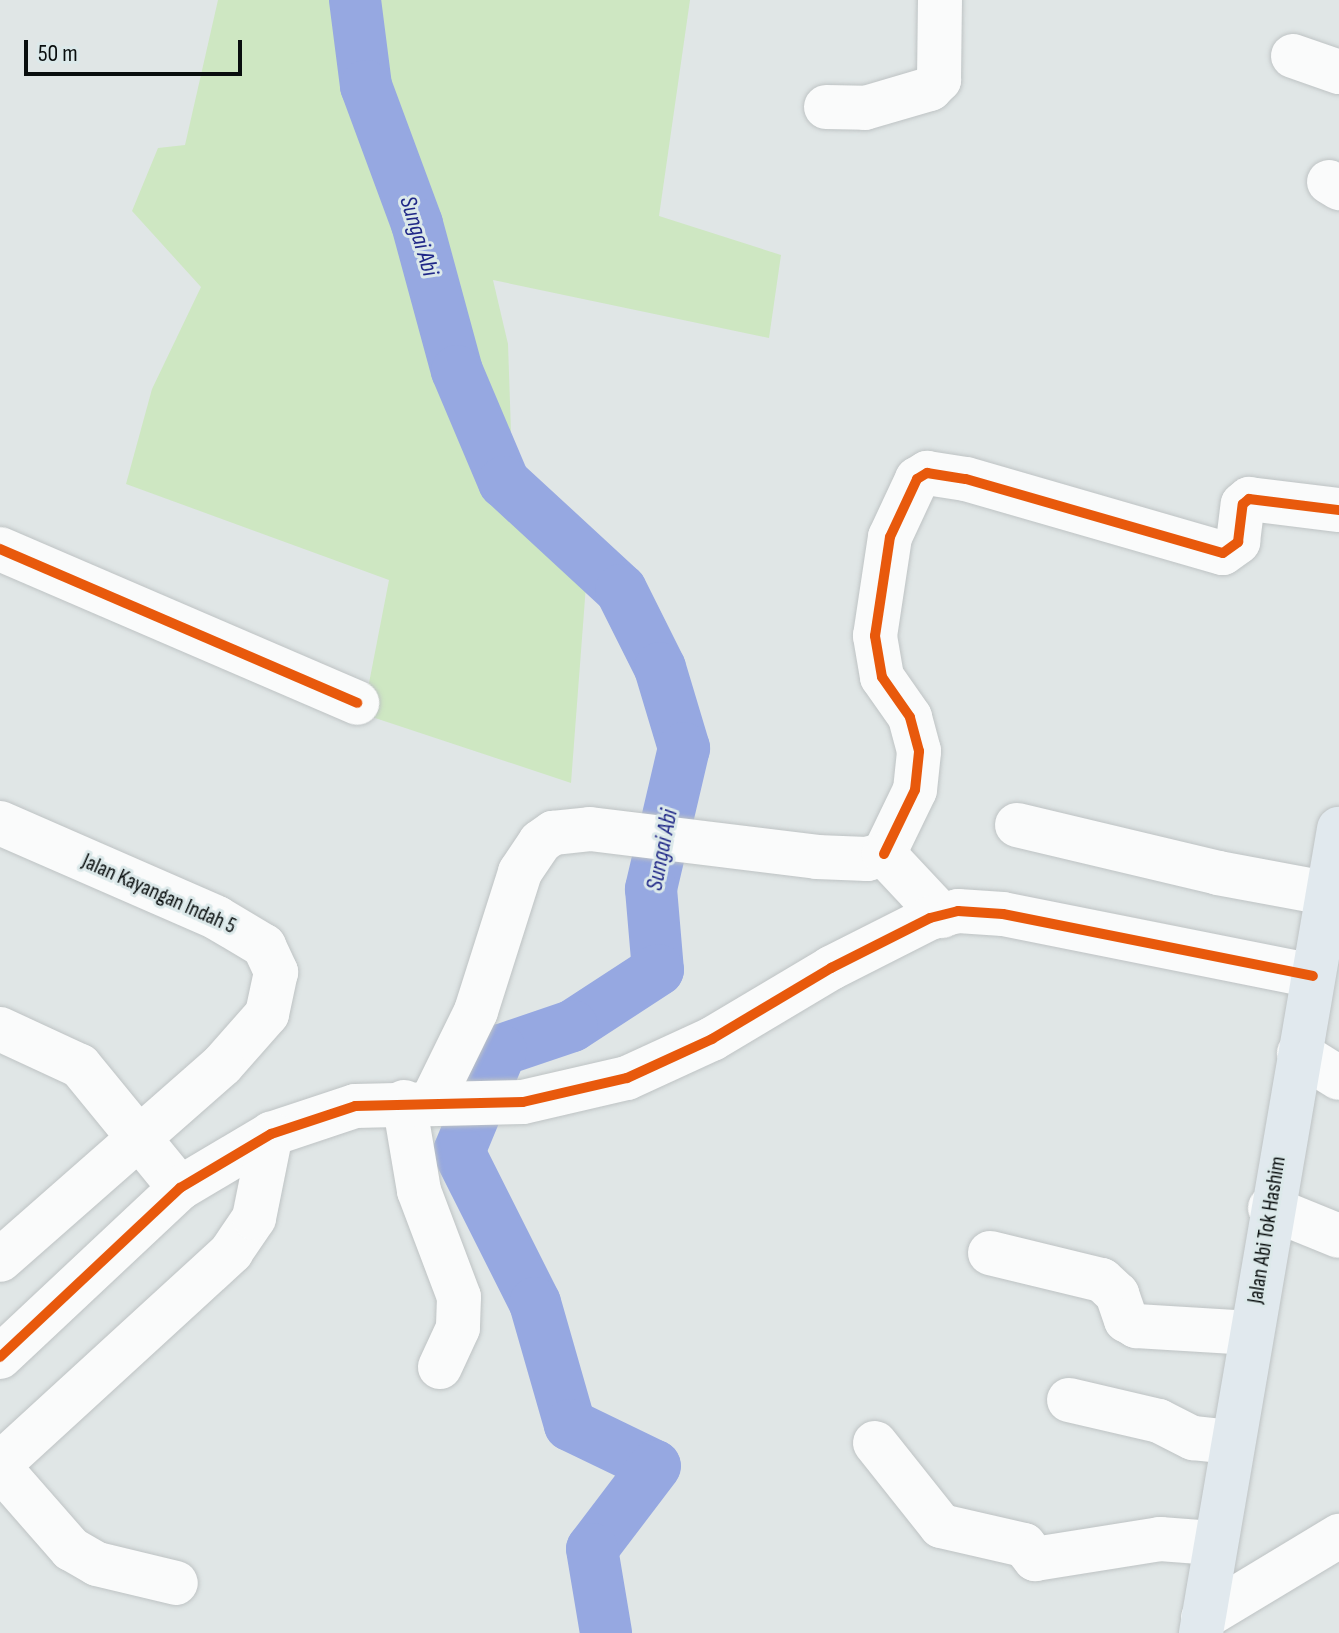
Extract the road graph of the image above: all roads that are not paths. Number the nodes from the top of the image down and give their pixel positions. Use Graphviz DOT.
graph roads {
  1 [pos="940,0"];
  2 [pos="1293,56"];
  3 [pos="1339,72"];
  4 [pos="826,107"];
  5 [pos="1339,510"];
  6 [pos="0,549"];
  7 [pos="357,703"];
  8 [pos="0,823"];
  9 [pos="1017,825"];
  10 [pos="1339,829"];
  11 [pos="884,854"];
  12 [pos="942,916"];
  13 [pos="1324,937"];
  14 [pos="0,1029"];
  15 [pos="1299,1053"];
  16 [pos="1339,1078"];
  17 [pos="432,1102"];
  18 [pos="271,1134"];
  19 [pos="140,1135"];
  20 [pos="180,1188"];
  21 [pos="1270,1208"];
  22 [pos="1339,1236"];
  23 [pos="990,1253"];
  24 [pos="0,1260"];
  25 [pos="1251,1333"];
  26 [pos="0,1357"];
  27 [pos="440,1367"];
  28 [pos="1069,1400"];
  29 [pos="1230,1442"];
  30 [pos="875,1443"];
  31 [pos="0,1466"];
  32 [pos="1339,1536"];
  33 [pos="1213,1543"];
  34 [pos="176,1583"];
  35 [pos="1202,1626"];
  1 -- 4 [label="street"];
  2 -- 3 [label="street"];
  5 -- 11 [label="street"];
  6 -- 7 [label="street"];
  8 -- 19 [label="street, Jalan Kayangan Indah 5"];
  9 -- 13 [label="street"];
  10 -- 13 [label="main road, Jalan Abi Tok Hashim"];
  11 -- 12 [label="street"];
  11 -- 17 [label="street"];
  12 -- 13 [label="street"];
  12 -- 17 [label="street"];
  13 -- 15 [label="main road, Jalan Abi Tok Hashim"];
  14 -- 19 [label="street"];
  15 -- 16 [label="street"];
  15 -- 21 [label="main road, Jalan Abi Tok Hashim"];
  17 -- 18 [label="street"];
  17 -- 27 [label="street"];
  18 -- 20 [label="street"];
  18 -- 31 [label="street"];
  19 -- 20 [label="street"];
  19 -- 24 [label="street, Jalan Kayangan Indah 5"];
  20 -- 26 [label="street"];
  21 -- 22 [label="street"];
  21 -- 25 [label="main road, Jalan Abi Tok Hashim"];
  23 -- 25 [label="street"];
  25 -- 29 [label="main road, Jalan Abi Tok Hashim"];
  28 -- 29 [label="street"];
  29 -- 33 [label="main road, Jalan Abi Tok Hashim"];
  30 -- 33 [label="street"];
  31 -- 34 [label="street"];
  32 -- 35 [label="street"];
  33 -- 35 [label="main road, Jalan Abi Tok Hashim"];
}
